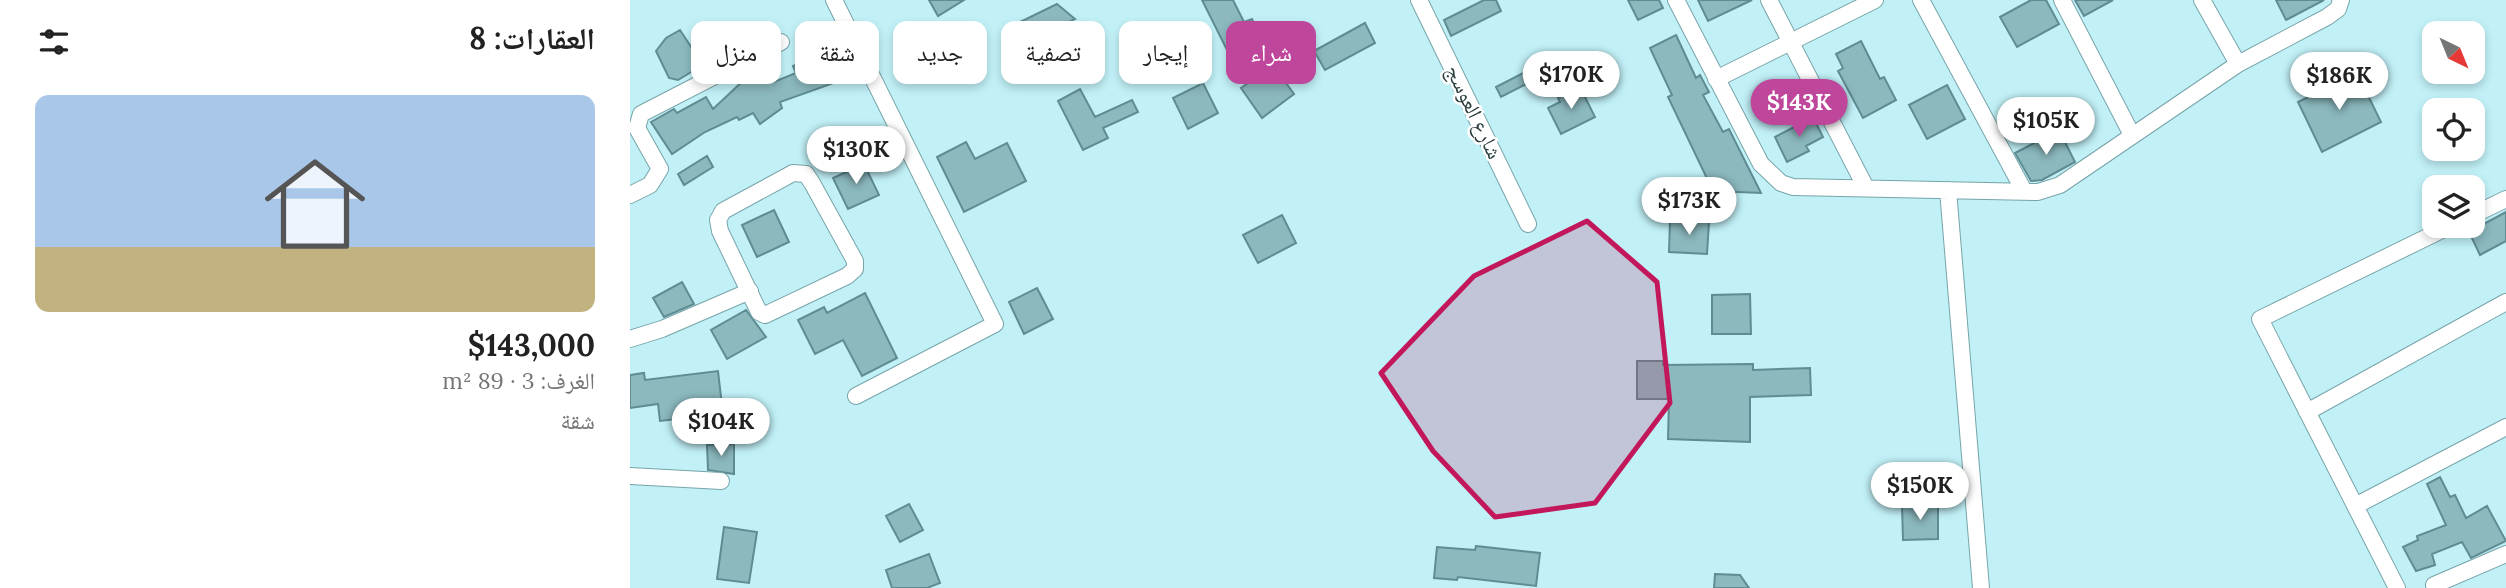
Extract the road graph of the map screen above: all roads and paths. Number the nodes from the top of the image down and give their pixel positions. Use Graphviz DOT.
graph roads {
  1 [pos="834,0"];
  2 [pos="1419,0"];
  3 [pos="1676,0"];
  4 [pos="1769,0"];
  5 [pos="1875,0"];
  6 [pos="1921,0"];
  7 [pos="2062,0"];
  8 [pos="2202,0"];
  9 [pos="2341,0"];
  10 [pos="1791,42"];
  11 [pos="2238,64"];
  12 [pos="1716,79"];
  13 [pos="699,84"];
  14 [pos="2132,135"];
  15 [pos="1866,188"];
  16 [pos="1948,190"];
  17 [pos="2024,191"];
  18 [pos="630,195"];
  19 [pos="2506,199"];
  20 [pos="2485,209"];
  21 [pos="1528,224"];
  22 [pos="2426,238"];
  23 [pos="750,291"];
  24 [pos="2506,302"];
  25 [pos="630,340"];
  26 [pos="856,396"];
  27 [pos="2307,412"];
  28 [pos="2506,427"];
  29 [pos="630,476"];
  30 [pos="722,481"];
  31 [pos="2355,506"];
  32 [pos="2506,554"];
  33 [pos="2432,587"];
  34 [pos="1982,588"];
  35 [pos="2397,588"];
  1 -- 26 [label="street"];
  2 -- 21 [label="street, شارع العوسج"];
  3 -- 12 [label="street"];
  4 -- 10 [label="street"];
  5 -- 10 [label="street"];
  6 -- 17 [label="street"];
  7 -- 14 [label="street"];
  8 -- 11 [label="street"];
  9 -- 11 [label="street"];
  10 -- 12 [label="street"];
  10 -- 15 [label="street"];
  11 -- 14 [label="street"];
  12 -- 15 [label="street"];
  13 -- 18 [label="street"];
  14 -- 17 [label="street"];
  15 -- 16 [label="street"];
  16 -- 17 [label="street"];
  16 -- 34 [label="street"];
  19 -- 20 [label="street"];
  22 -- 27 [label="street"];
  23 -- 23 [label="street"];
  23 -- 25 [label="street"];
  24 -- 27 [label="street"];
  27 -- 31 [label="street"];
  28 -- 31 [label="street"];
  29 -- 30 [label="street"];
  31 -- 35 [label="street"];
  32 -- 33 [label="street"];
}
